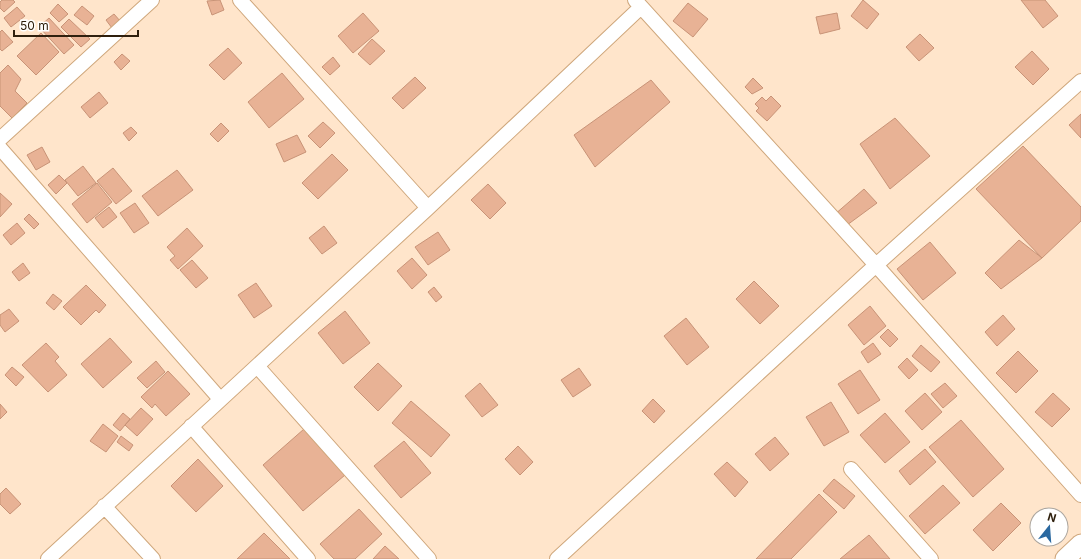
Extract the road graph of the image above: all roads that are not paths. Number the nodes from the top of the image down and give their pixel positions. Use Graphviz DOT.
graph roads {
  1 [pos="152,0"];
  2 [pos="240,0"];
  3 [pos="638,4"];
  4 [pos="1081,81"];
  5 [pos="0,139"];
  6 [pos="0,148"];
  7 [pos="428,208"];
  8 [pos="876,265"];
  9 [pos="257,366"];
  10 [pos="220,399"];
  11 [pos="191,426"];
  12 [pos="851,469"];
  13 [pos="1081,495"];
  14 [pos="104,506"];
  15 [pos="1081,544"];
  16 [pos="48,559"];
  17 [pos="153,559"];
  18 [pos="308,559"];
  19 [pos="429,559"];
  20 [pos="557,559"];
  21 [pos="931,559"];
  22 [pos="1065,559"];
  1 -- 5 [label="street"];
  2 -- 7 [label="street"];
  3 -- 7 [label="street"];
  3 -- 8 [label="street"];
  4 -- 8 [label="street"];
  6 -- 10 [label="street"];
  7 -- 9 [label="street"];
  8 -- 13 [label="street"];
  8 -- 20 [label="street"];
  9 -- 10 [label="street"];
  9 -- 19 [label="street"];
  10 -- 11 [label="street"];
  11 -- 14 [label="street"];
  11 -- 18 [label="street"];
  12 -- 21 [label="street"];
  14 -- 16 [label="street"];
  14 -- 17 [label="street"];
  15 -- 22 [label="main road"];
}
